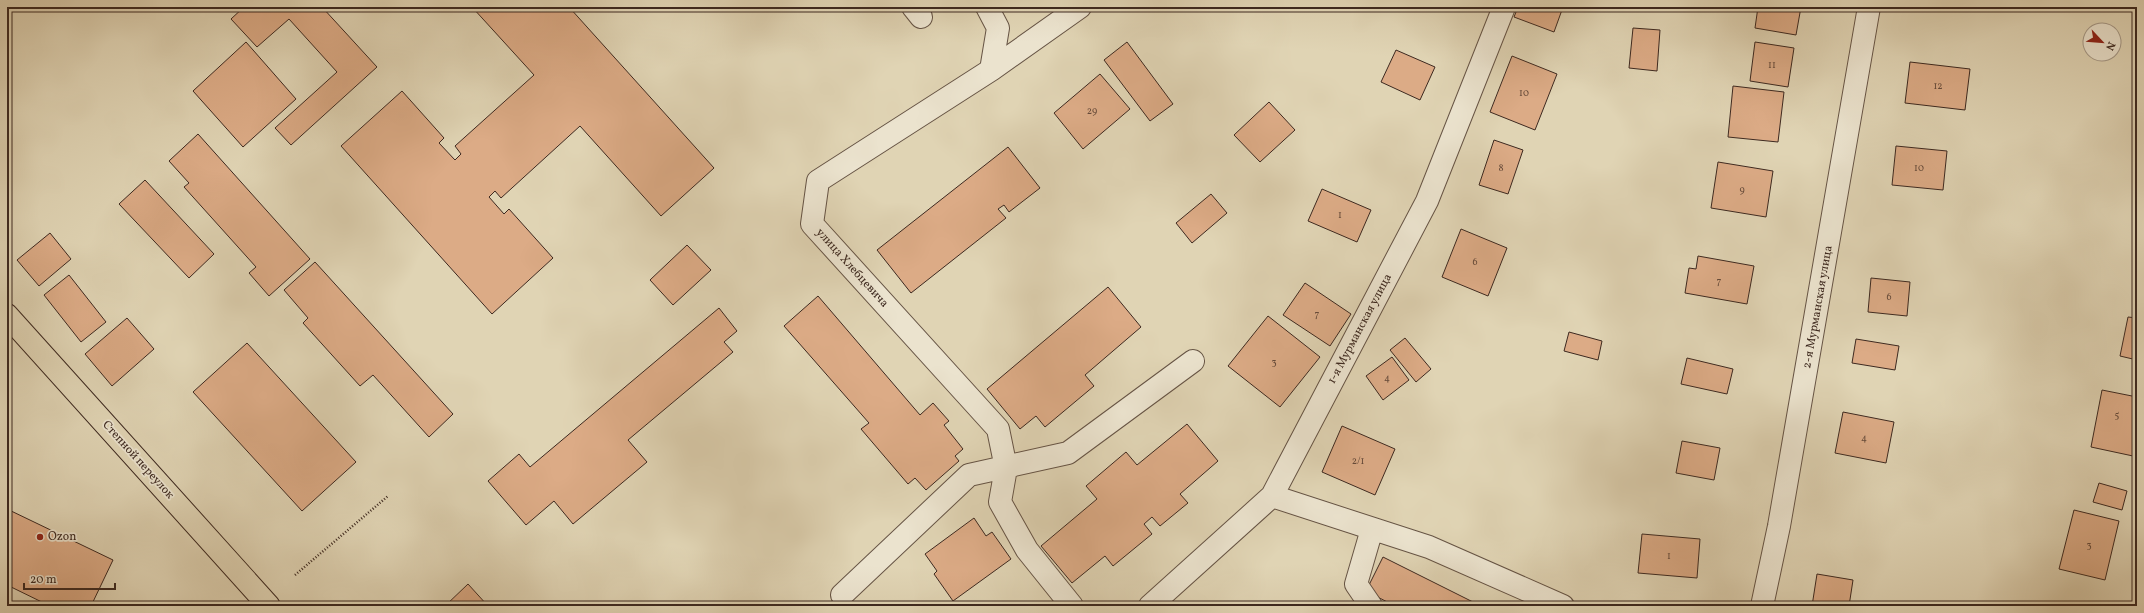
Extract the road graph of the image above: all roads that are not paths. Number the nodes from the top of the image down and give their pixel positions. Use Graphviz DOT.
graph roads {
  1 [pos="987,7"];
  2 [pos="1080,7"];
  3 [pos="1504,7"];
  4 [pos="1869,7"];
  5 [pos="991,70"];
  6 [pos="7,315"];
  7 [pos="1193,361"];
  8 [pos="1006,468"];
  9 [pos="1272,496"];
  10 [pos="1372,529"];
  11 [pos="842,595"];
  12 [pos="269,606"];
  13 [pos="1072,606"];
  14 [pos="1150,606"];
  15 [pos="1371,606"];
  16 [pos="1563,606"];
  17 [pos="1762,606"];
  1 -- 5 [label="street"];
  2 -- 5 [label="street, улица Хлебцевича"];
  3 -- 9 [label="street, 1-я Мурманская улица"];
  4 -- 17 [label="street, 2-я Мурманская улица"];
  5 -- 8 [label="street, улица Хлебцевича"];
  6 -- 12 [label="main road, Степной переулок"];
  7 -- 8 [label="street"];
  8 -- 11 [label="street"];
  8 -- 13 [label="street, улица Хлебцевича"];
  9 -- 10 [label="street"];
  9 -- 14 [label="street, 1-я Мурманская улица"];
  10 -- 15 [label="street"];
  10 -- 16 [label="street"];
}
